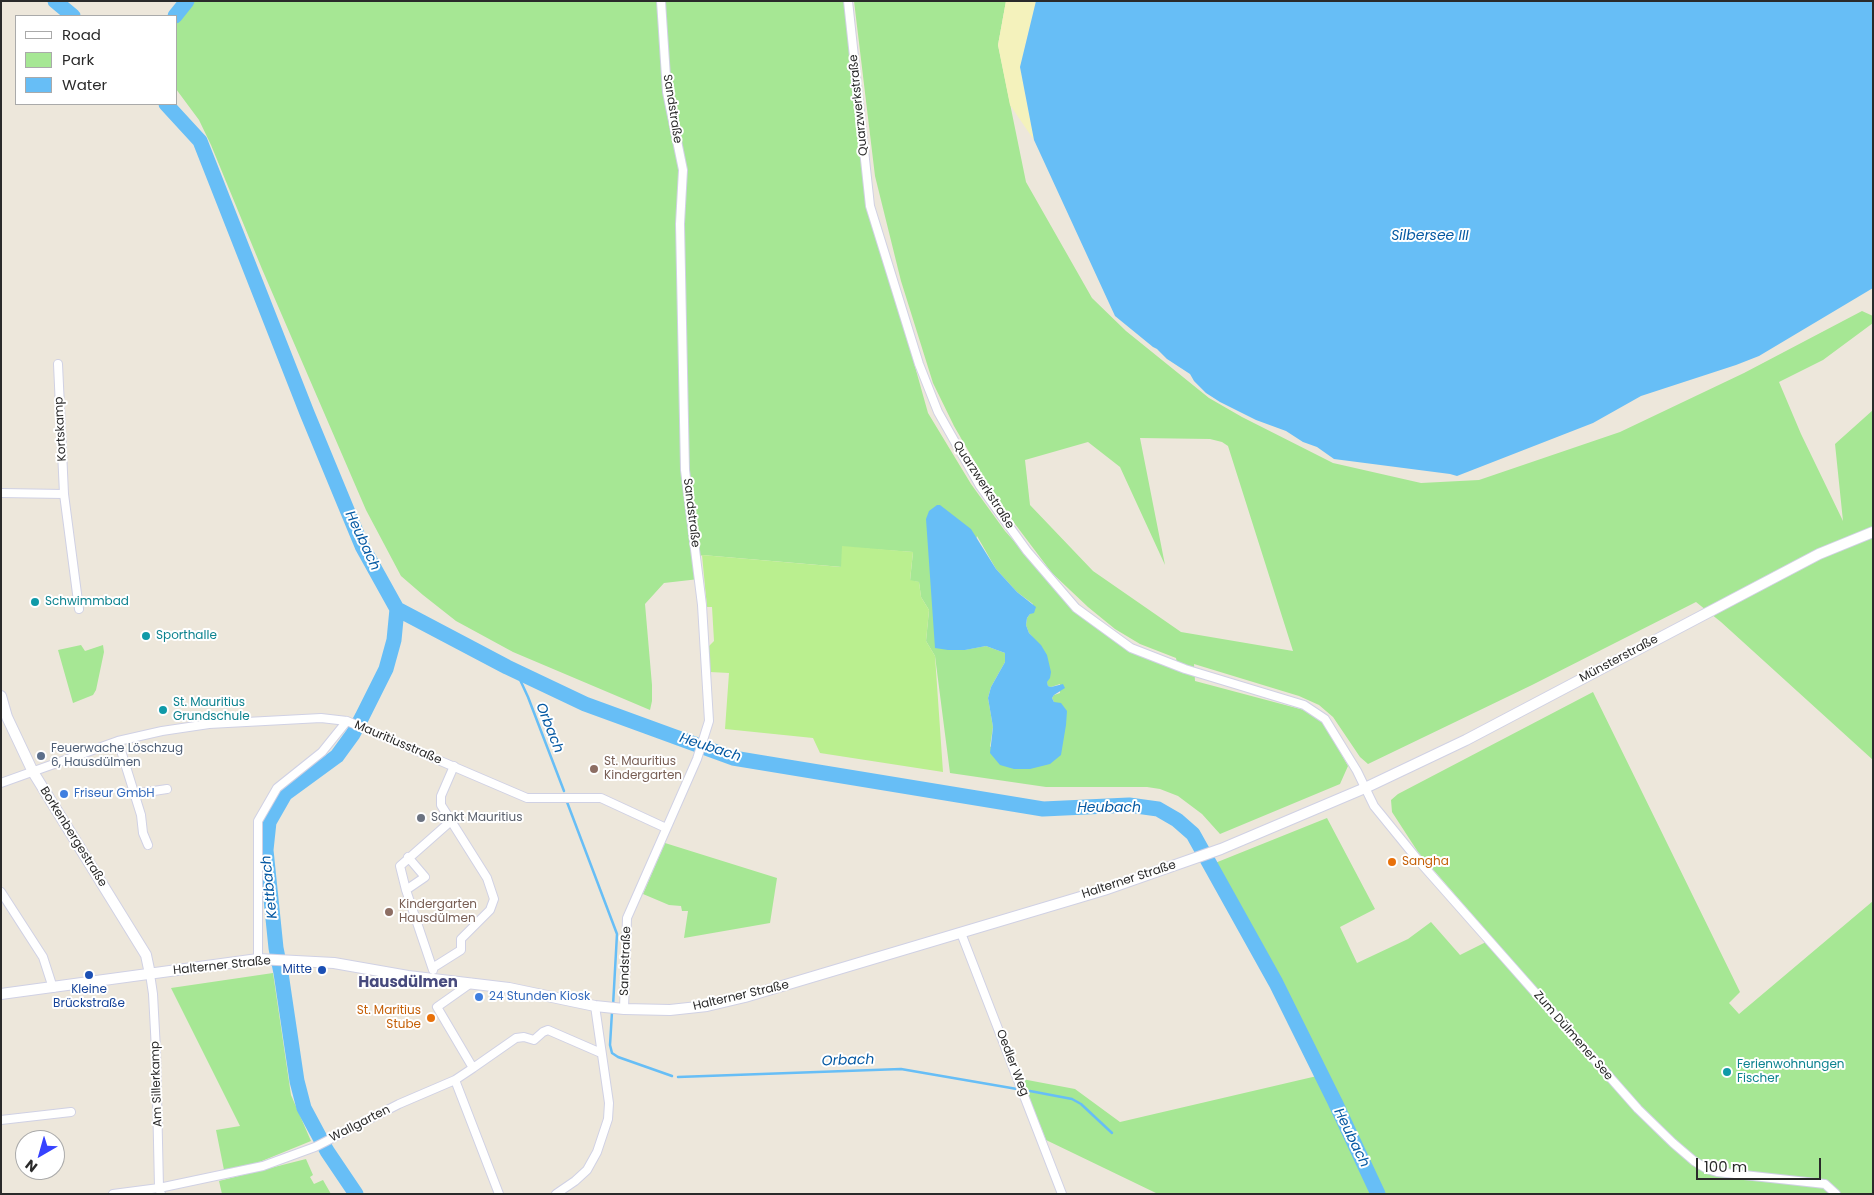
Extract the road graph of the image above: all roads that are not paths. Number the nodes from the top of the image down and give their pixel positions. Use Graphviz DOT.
graph roads {
  1 [pos="661,1"];
  2 [pos="848,1"];
  3 [pos="58,364"];
  4 [pos="1,493"];
  5 [pos="64,494"];
  6 [pos="1873,532"];
  7 [pos="78,609"];
  8 [pos="1,696"];
  9 [pos="349,722"];
  10 [pos="118,741"];
  11 [pos="454,766"];
  12 [pos="33,772"];
  13 [pos="1,783"];
  14 [pos="1365,788"];
  15 [pos="167,789"];
  16 [pos="134,794"];
  17 [pos="451,821"];
  18 [pos="666,828"];
  19 [pos="148,845"];
  20 [pos="408,857"];
  21 [pos="406,890"];
  22 [pos="1,892"];
  23 [pos="961,933"];
  24 [pos="262,959"];
  25 [pos="434,967"];
  26 [pos="150,974"];
  27 [pos="433,979"];
  28 [pos="471,983"];
  29 [pos="53,988"];
  30 [pos="1,994"];
  31 [pos="595,1006"];
  32 [pos="621,1009"];
  33 [pos="602,1052"];
  34 [pos="473,1068"];
  35 [pos="456,1080"];
  36 [pos="71,1112"];
  37 [pos="1,1120"];
  38 [pos="160,1191"];
  39 [pos="113,1194"];
  40 [pos="499,1194"];
  41 [pos="556,1194"];
  42 [pos="1062,1194"];
  43 [pos="1836,1194"];
  1 -- 18 [label="street, Sandstraße"];
  2 -- 14 [label="street, Quarzwerkstraße"];
  3 -- 5 [label="street, Kortskamp"];
  4 -- 5 [label="street"];
  5 -- 7 [label="street, Kortskamp"];
  6 -- 14 [label="main road, Münsterstraße"];
  8 -- 12 [label="main road, Borkenbergestraße"];
  9 -- 10 [label="street, Mauritiusstraße"];
  9 -- 11 [label="street, Mauritiusstraße"];
  9 -- 24 [label="street"];
  10 -- 12 [label="street, Mauritiusstraße"];
  10 -- 16 [label="street"];
  11 -- 17 [label="street"];
  11 -- 18 [label="street, Mauritiusstraße"];
  12 -- 13 [label="street, Mauritiusstraße"];
  12 -- 26 [label="main road, Borkenbergestraße"];
  14 -- 23 [label="main road, Halterner Straße"];
  14 -- 43 [label="street, Zum Dülmener See"];
  15 -- 16 [label="street"];
  16 -- 19 [label="street"];
  17 -- 20 [label="street"];
  17 -- 25 [label="street"];
  18 -- 32 [label="street, Sandstraße"];
  20 -- 21 [label="street"];
  20 -- 21 [label="street"];
  21 -- 25 [label="street"];
  22 -- 29 [label="street"];
  23 -- 32 [label="main road, Halterner Straße"];
  23 -- 42 [label="street, Oedler Weg"];
  24 -- 26 [label="main road, Halterner Straße"];
  24 -- 27 [label="main road, Halterner Straße"];
  25 -- 27 [label="street"];
  26 -- 29 [label="main road, Halterner Straße"];
  26 -- 38 [label="street, Am Sillerkamp"];
  27 -- 28 [label="main road, Halterner Straße"];
  28 -- 31 [label="main road, Halterner Straße"];
  28 -- 34 [label="street"];
  29 -- 30 [label="main road, Halterner Straße"];
  31 -- 32 [label="main road, Halterner Straße"];
  31 -- 33 [label="street"];
  33 -- 34 [label="street, Wallgarten"];
  33 -- 41 [label="street"];
  34 -- 35 [label="street, Wallgarten"];
  35 -- 38 [label="street, Wallgarten"];
  35 -- 40 [label="street"];
  36 -- 37 [label="street"];
  38 -- 39 [label="street, Wallgarten"];
}
